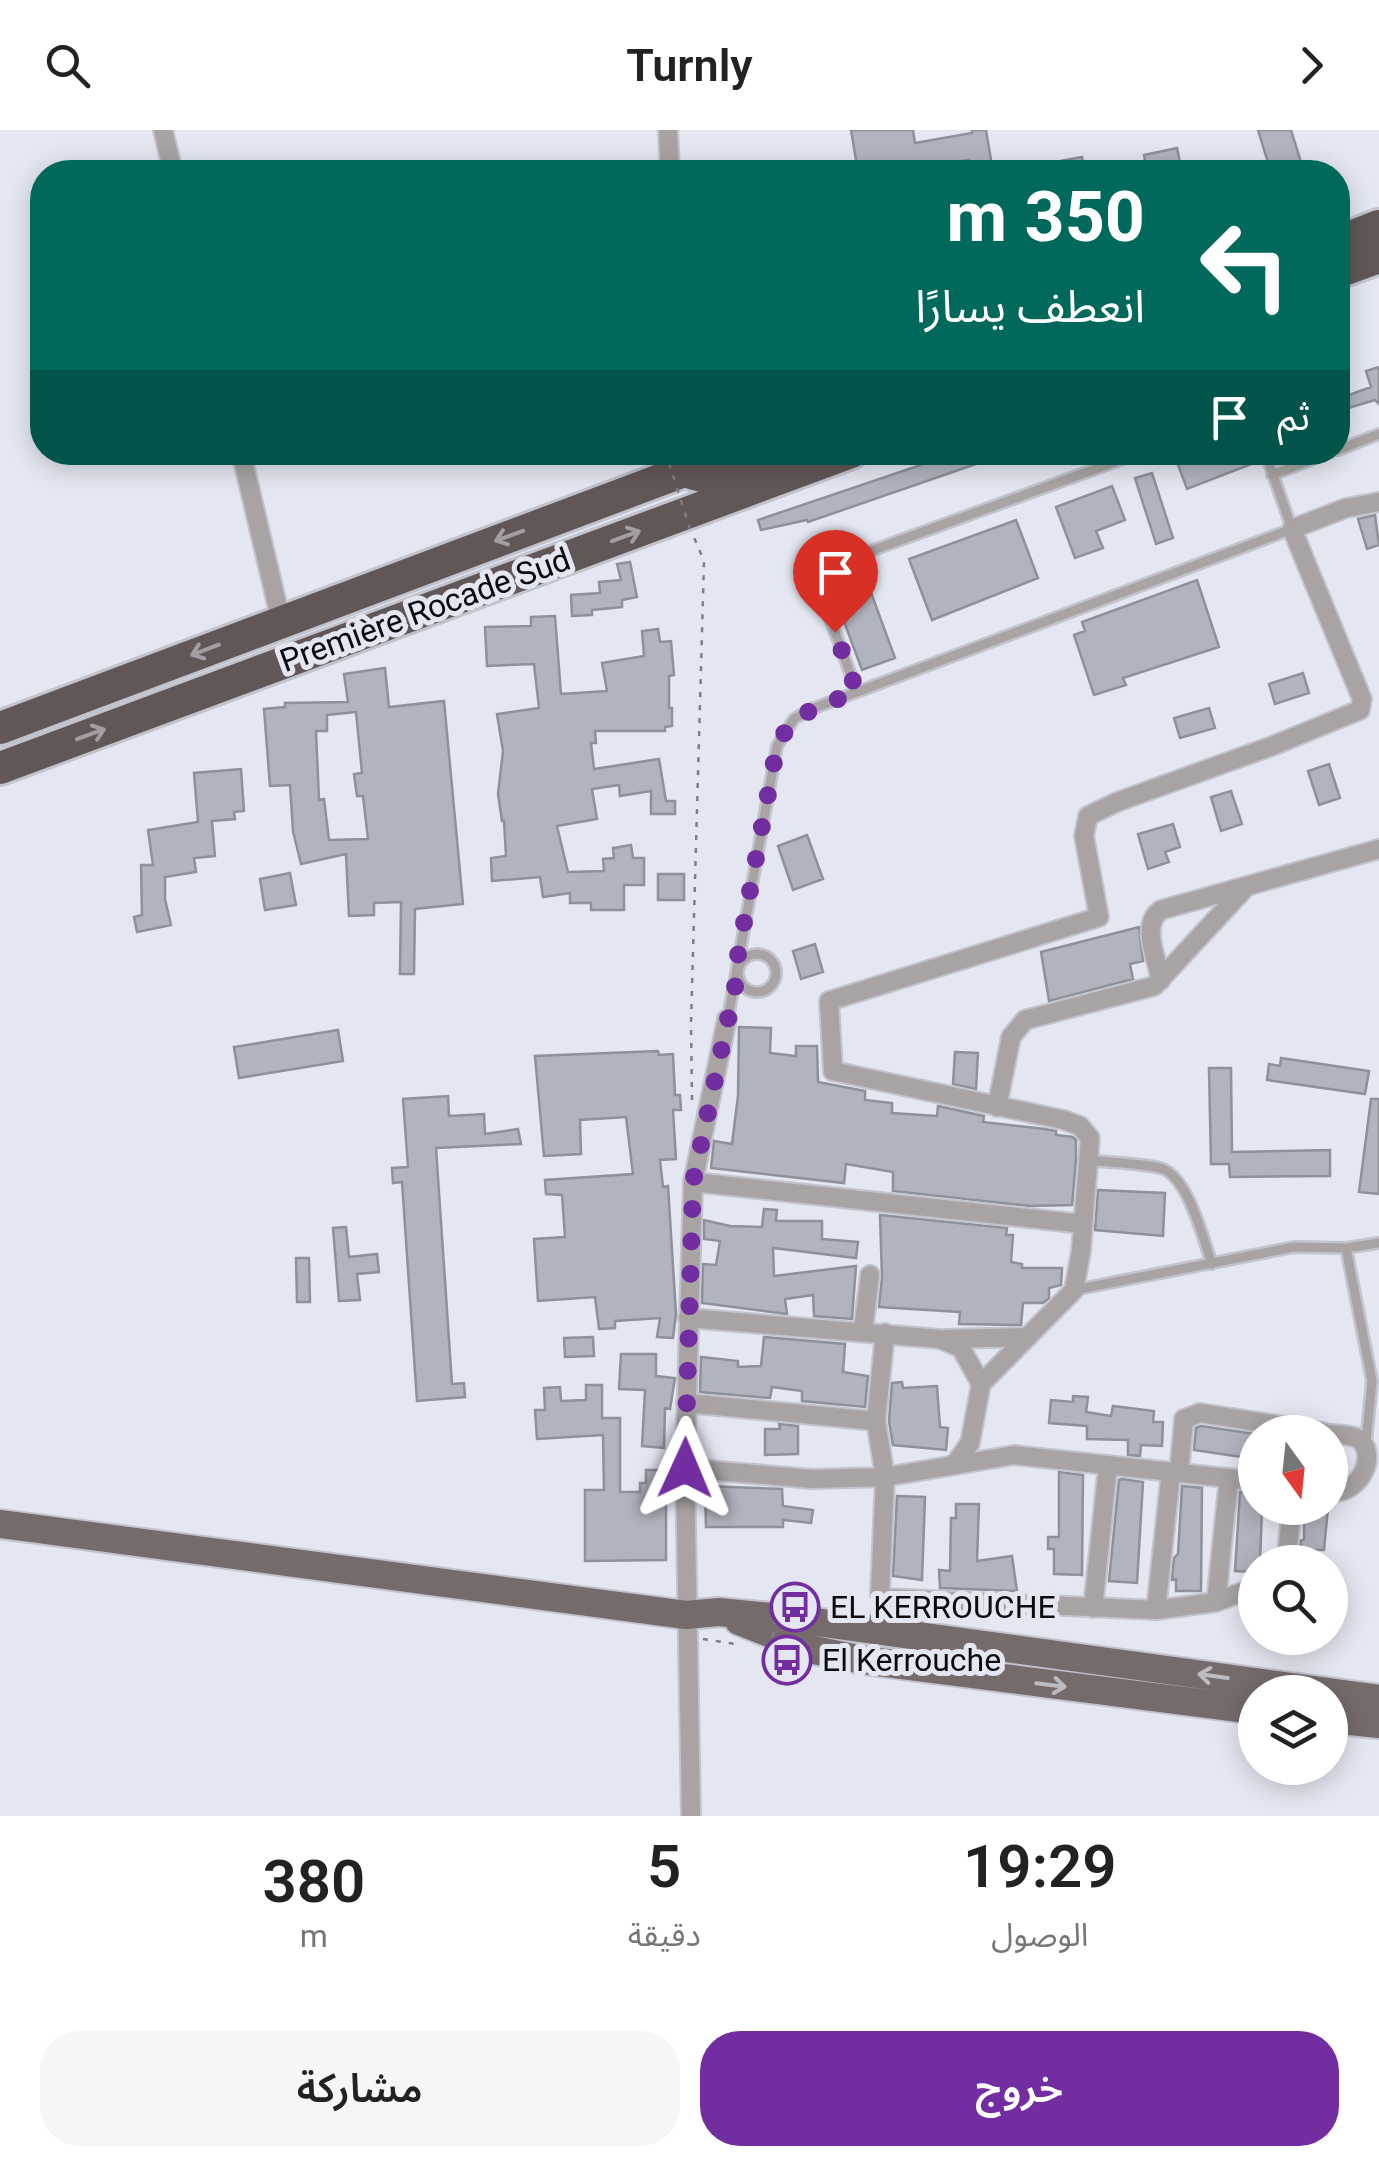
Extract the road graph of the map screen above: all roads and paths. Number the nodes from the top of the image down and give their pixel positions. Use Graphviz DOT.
graph roads {
  1 [pos="162,130"];
  2 [pos="668,130"];
  3 [pos="170,160"];
  4 [pos="669,160"];
  5 [pos="1379,226"];
  6 [pos="1350,237"];
  7 [pos="1379,257"];
  8 [pos="1350,268"];
  9 [pos="1379,434"];
  10 [pos="1350,445"];
  11 [pos="244,465"];
  12 [pos="672,465"];
  13 [pos="679,465"];
  14 [pos="684,465"];
  15 [pos="731,465"];
  16 [pos="815,465"];
  17 [pos="1106,465"];
  18 [pos="1269,465"];
  19 [pos="1296,465"];
  20 [pos="1272,474"];
  21 [pos="1379,502"];
  22 [pos="1292,529"];
  23 [pos="282,621"];
  24 [pos="857,692"];
  25 [pos="0,728"];
  26 [pos="0,768"];
  27 [pos="1379,849"];
  28 [pos="1246,887"];
  29 [pos="738,973"];
  30 [pos="1161,980"];
  31 [pos="728,1019"];
  32 [pos="692,1106"];
  33 [pos="997,1107"];
  34 [pos="1088,1160"];
  35 [pos="693,1182"];
  36 [pos="1083,1224"];
  37 [pos="1379,1243"];
  38 [pos="1346,1248"];
  39 [pos="1212,1264"];
  40 [pos="870,1275"];
  41 [pos="1074,1290"];
  42 [pos="688,1318"];
  43 [pos="864,1331"];
  44 [pos="884,1333"];
  45 [pos="1028,1338"];
  46 [pos="940,1339"];
  47 [pos="981,1384"];
  48 [pos="686,1403"];
  49 [pos="1238,1419"];
  50 [pos="876,1422"];
  51 [pos="1348,1437"];
  52 [pos="1366,1452"];
  53 [pos="955,1464"];
  54 [pos="1108,1465"];
  55 [pos="685,1468"];
  56 [pos="1175,1472"];
  57 [pos="885,1477"];
  58 [pos="1229,1478"];
  59 [pos="1238,1479"];
  60 [pos="1348,1490"];
  61 [pos="0,1524"];
  62 [pos="1238,1594"];
  63 [pos="1216,1602"];
  64 [pos="777,1605"];
  65 [pos="1093,1608"];
  66 [pos="1156,1610"];
  67 [pos="719,1612"];
  68 [pos="687,1626"];
  69 [pos="728,1643"];
  70 [pos="771,1650"];
  71 [pos="1379,1699"];
  72 [pos="1238,1708"];
  73 [pos="1348,1721"];
  74 [pos="1379,1724"];
  75 [pos="692,1816"];
  1 -- 3 [label="street"];
  2 -- 4 [label="street"];
  5 -- 6 [label="highway"];
  7 -- 8 [label="highway"];
  9 -- 10 [label="lane"];
  11 -- 23 [label="street"];
  12 -- 23 [label="highway, Première Rocade Sud, one-way"];
  13 -- 32 [label="path, bridge"];
  14 -- 15 [label="highway, Première Rocade Sud"];
  26 -- 16 [label="highway, Première Rocade Sud, one-way"];
  17 -- 24 [label="lane"];
  18 -- 20 [label="lane"];
  19 -- 20 [label="lane"];
  20 -- 22 [label="lane"];
  21 -- 22 [label="street"];
  22 -- 24 [label="lane"];
  22 -- 33 [label="street"];
  23 -- 25 [label="highway, Première Rocade Sud, one-way"];
  24 -- 29 [label="lane"];
  27 -- 28 [label="street"];
  28 -- 30 [label="street"];
  28 -- 30 [label="street"];
  29 -- 29 [label="lane"];
  29 -- 31 [label="lane"];
  30 -- 33 [label="street"];
  31 -- 35 [label="street"];
  33 -- 34 [label="street"];
  34 -- 36 [label="street"];
  34 -- 39 [label="lane"];
  35 -- 36 [label="street"];
  35 -- 42 [label="street"];
  36 -- 41 [label="street"];
  37 -- 38 [label="lane"];
  38 -- 39 [label="lane"];
  38 -- 52 [label="lane"];
  39 -- 41 [label="lane"];
  40 -- 43 [label="street"];
  41 -- 45 [label="street"];
  42 -- 43 [label="street"];
  42 -- 48 [label="street"];
  43 -- 44 [label="street"];
  44 -- 46 [label="street"];
  44 -- 50 [label="street"];
  45 -- 46 [label="street"];
  45 -- 47 [label="street"];
  46 -- 47 [label="street"];
  47 -- 53 [label="street"];
  48 -- 50 [label="street"];
  48 -- 55 [label="street"];
  49 -- 56 [label="street"];
  50 -- 57 [label="street"];
  51 -- 52 [label="street"];
  52 -- 60 [label="street"];
  53 -- 54 [label="street"];
  53 -- 57 [label="street"];
  54 -- 56 [label="street"];
  54 -- 65 [label="street"];
  55 -- 57 [label="street"];
  55 -- 68 [label="street"];
  56 -- 58 [label="street"];
  56 -- 66 [label="street"];
  57 -- 65 [label="street"];
  58 -- 59 [label="street"];
  58 -- 63 [label="street"];
  61 -- 68 [label="main road"];
  62 -- 63 [label="street"];
  63 -- 66 [label="street"];
  64 -- 70 [label="path, bridge"];
  65 -- 66 [label="street"];
  67 -- 68 [label="main road"];
  71 -- 67 [label="main road, one-way"];
  67 -- 72 [label="main road, one-way"];
  68 -- 69 [label="path"];
  68 -- 75 [label="street"];
  73 -- 74 [label="main road"];
}
